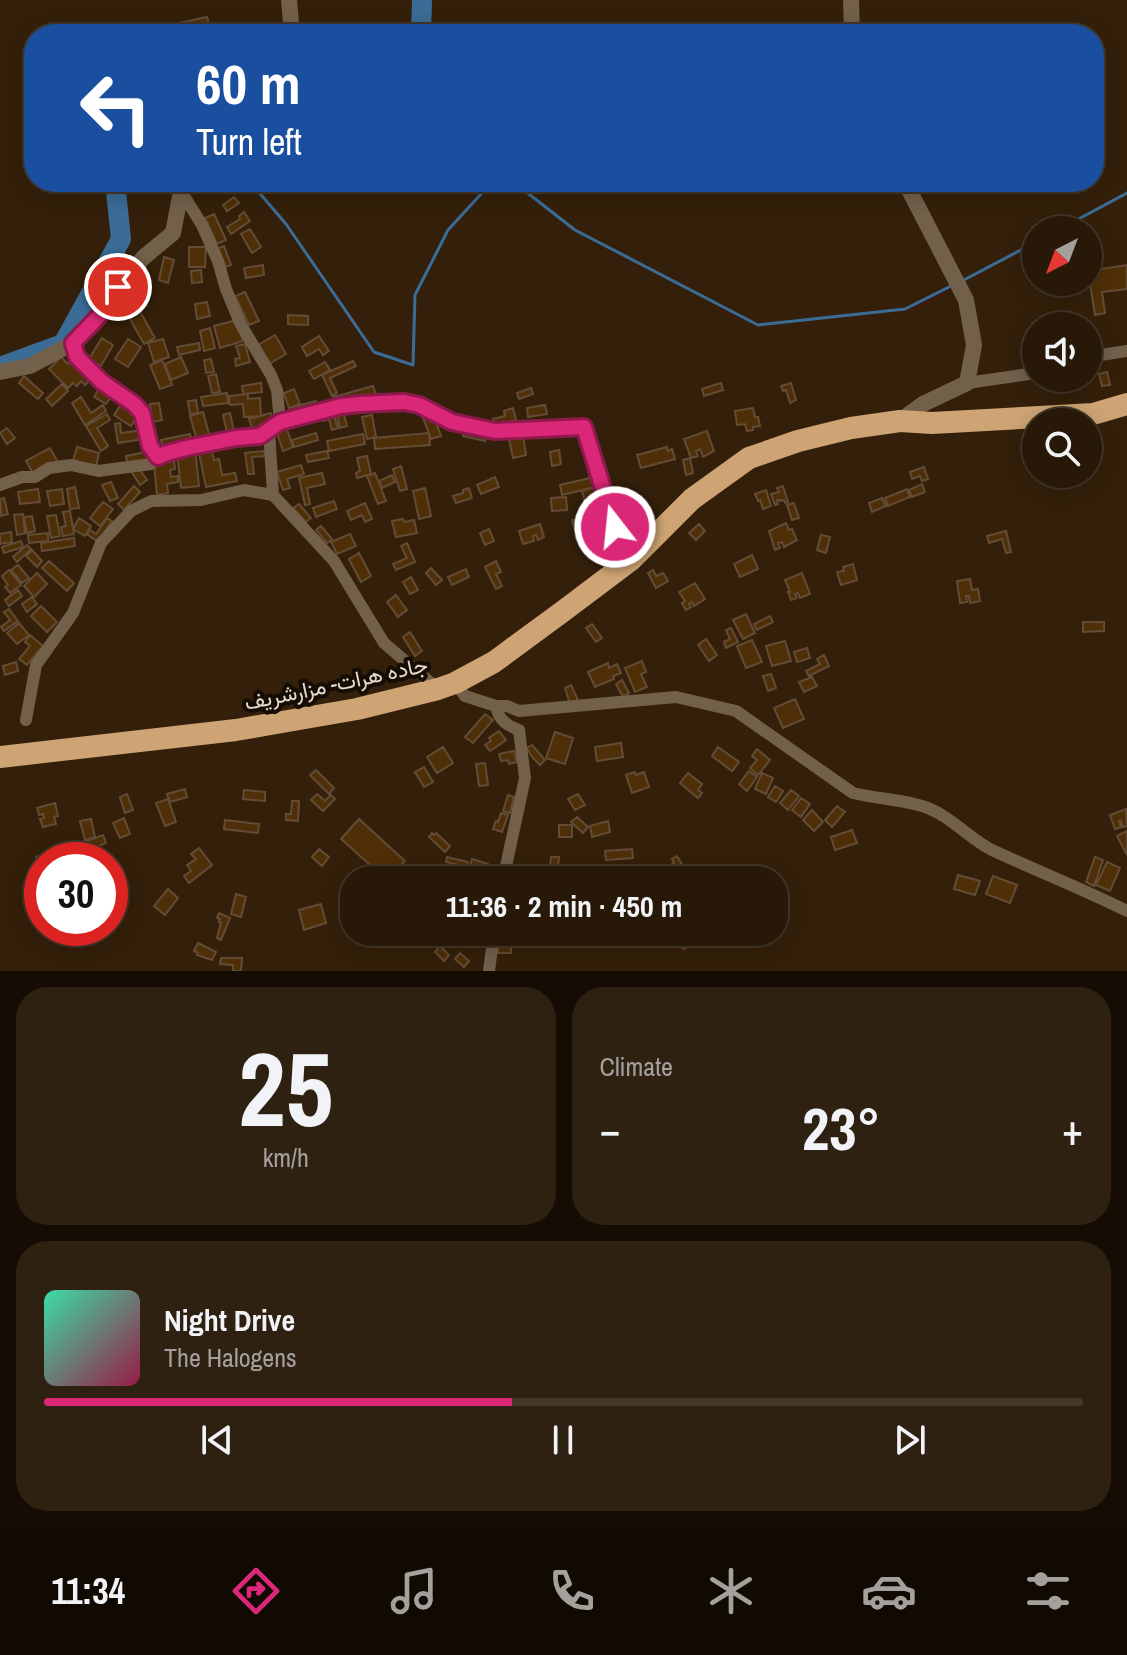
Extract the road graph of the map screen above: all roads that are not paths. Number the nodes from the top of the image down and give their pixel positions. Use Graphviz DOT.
graph roads {
  1 [pos="289,0"];
  2 [pos="851,0"];
  3 [pos="291,24"];
  4 [pos="852,24"];
  5 [pos="179,192"];
  6 [pos="183,192"];
  7 [pos="910,192"];
  8 [pos="73,343"];
  9 [pos="1127,351"];
  10 [pos="1102,355"];
  11 [pos="0,372"];
  12 [pos="1022,375"];
  13 [pos="967,383"];
  14 [pos="1127,404"];
  15 [pos="900,421"];
  16 [pos="275,426"];
  17 [pos="158,457"];
  18 [pos="0,485"];
  19 [pos="273,495"];
  20 [pos="631,560"];
  21 [pos="446,686"];
  22 [pos="496,706"];
  23 [pos="26,720"];
  24 [pos="0,757"];
  25 [pos="506,866"];
  26 [pos="1127,911"];
  27 [pos="492,946"];
  28 [pos="489,971"];
  1 -- 3 [label="street"];
  2 -- 4 [label="street"];
  5 -- 8 [label="street"];
  6 -- 16 [label="street"];
  7 -- 13 [label="street"];
  8 -- 11 [label="street"];
  8 -- 17 [label="street"];
  9 -- 10 [label="street"];
  12 -- 13 [label="street"];
  13 -- 15 [label="street"];
  14 -- 15 [label="highway, جاده هرات- مزارشریف"];
  15 -- 20 [label="highway, جاده هرات- مزارشریف"];
  16 -- 17 [label="street"];
  16 -- 19 [label="street"];
  16 -- 20 [label="street"];
  17 -- 18 [label="street"];
  19 -- 21 [label="street"];
  19 -- 23 [label="street"];
  20 -- 21 [label="highway, جاده هرات- مزارشریف"];
  21 -- 22 [label="street"];
  21 -- 24 [label="highway, جاده هرات- مزارشریف"];
  22 -- 25 [label="street"];
  22 -- 26 [label="street"];
  27 -- 28 [label="street"];
}
